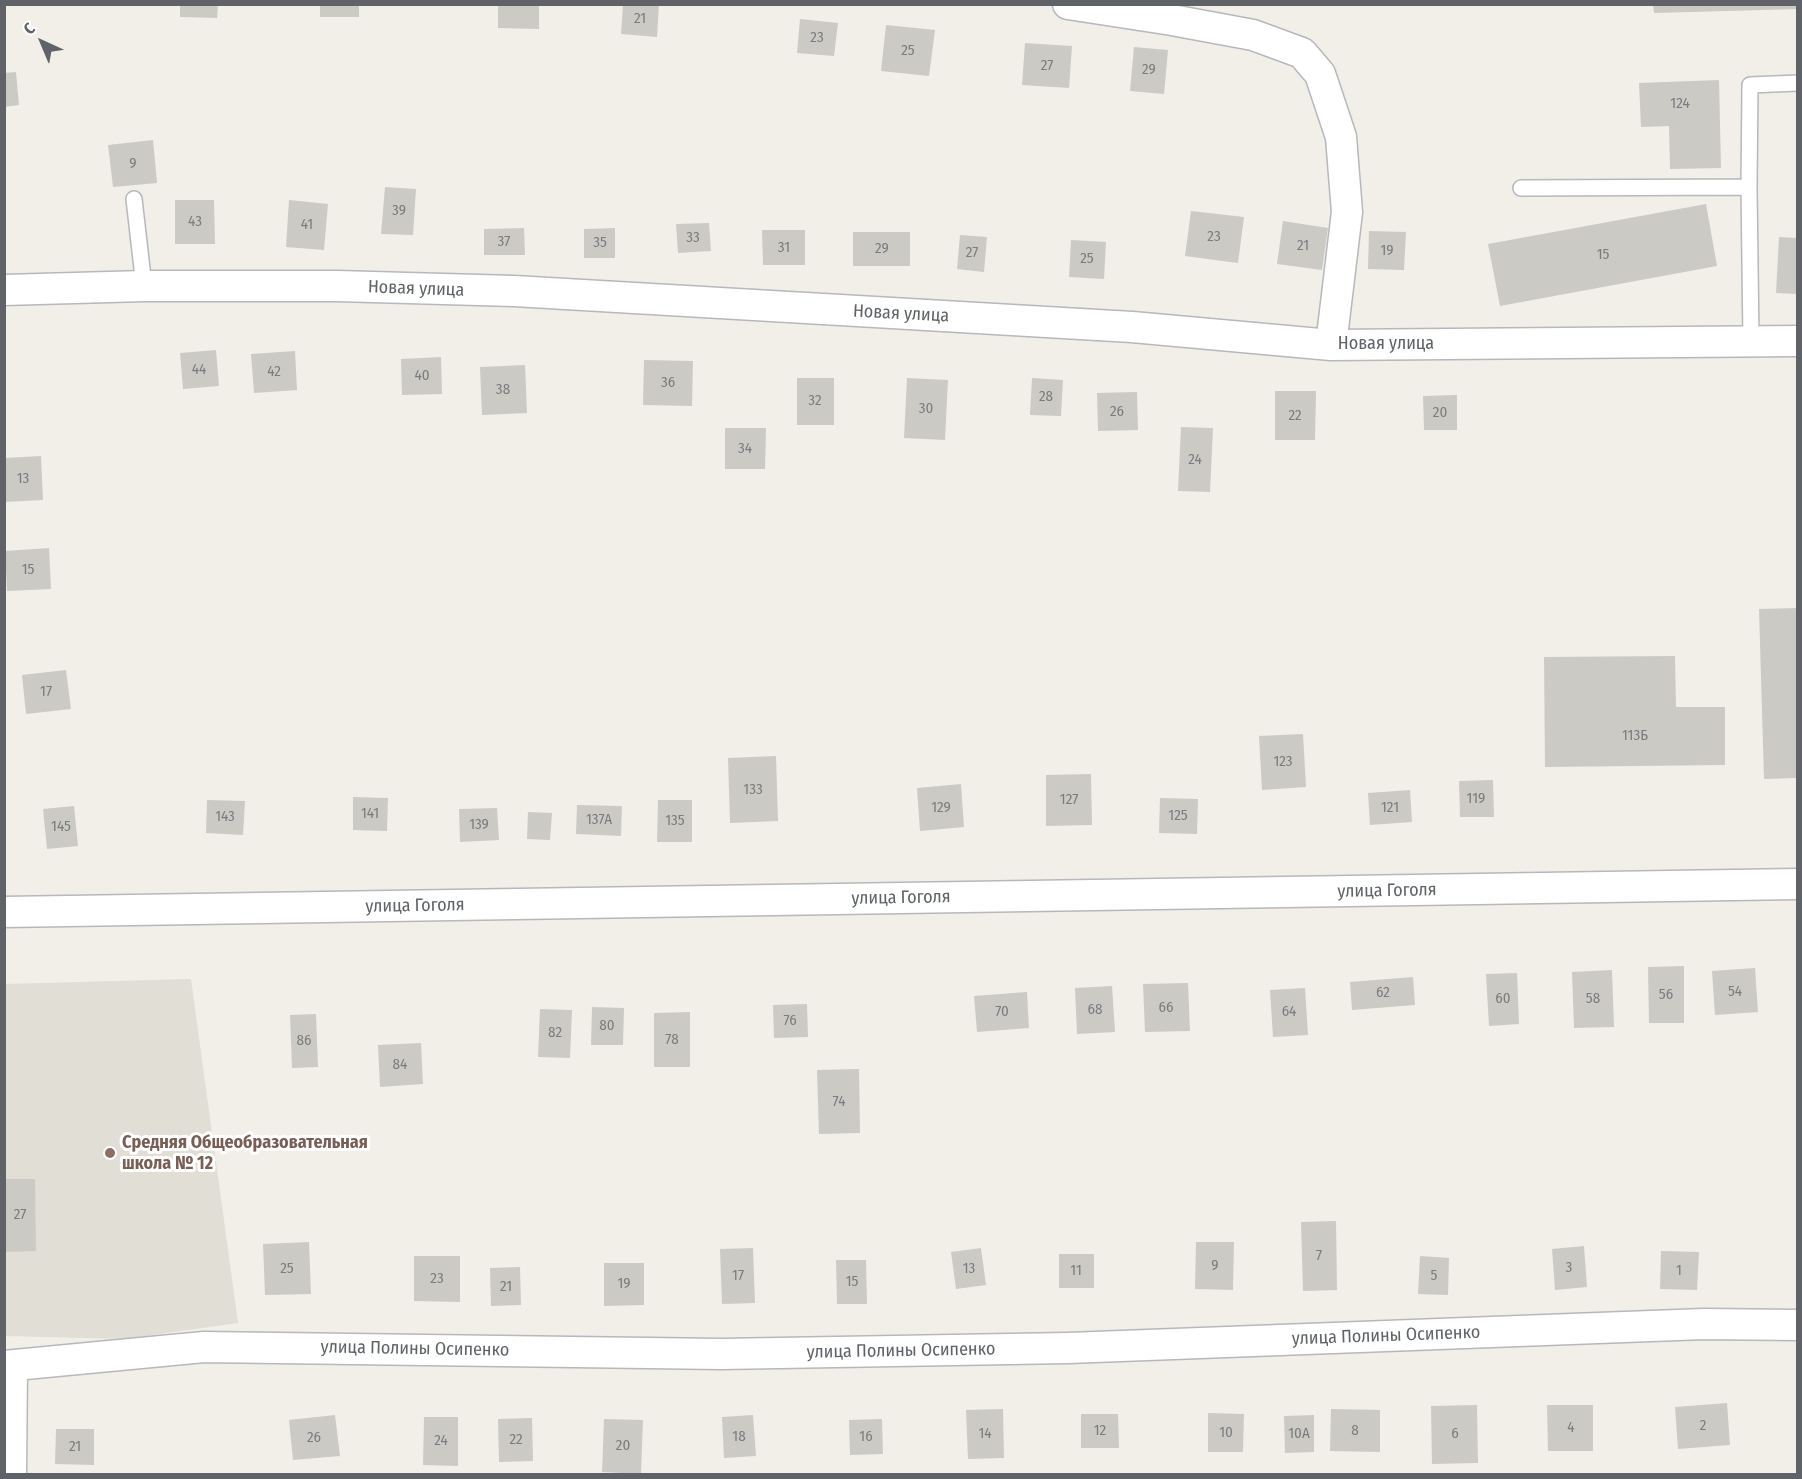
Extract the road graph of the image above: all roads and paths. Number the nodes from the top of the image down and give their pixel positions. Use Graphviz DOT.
graph roads {
  1 [pos="1068,4"];
  2 [pos="1797,83"];
  3 [pos="1749,187"];
  4 [pos="1521,189"];
  5 [pos="134,199"];
  6 [pos="144,286"];
  7 [pos="4,290"];
  8 [pos="1751,341"];
  9 [pos="1797,341"];
  10 [pos="1331,345"];
  11 [pos="1797,884"];
  12 [pos="4,912"];
  13 [pos="1797,1325"];
  14 [pos="8,1366"];
  15 [pos="11,1474"];
  1 -- 10 [label="street"];
  2 -- 3 [label="lane"];
  3 -- 4 [label="lane"];
  3 -- 8 [label="lane"];
  5 -- 6 [label="lane"];
  6 -- 7 [label="street, Новая улица"];
  6 -- 10 [label="street, Новая улица"];
  8 -- 9 [label="street, Новая улица"];
  8 -- 10 [label="street, Новая улица"];
  11 -- 12 [label="street, улица Гоголя"];
  13 -- 14 [label="street, улица Полины Осипенко"];
  14 -- 15 [label="street"];
}
